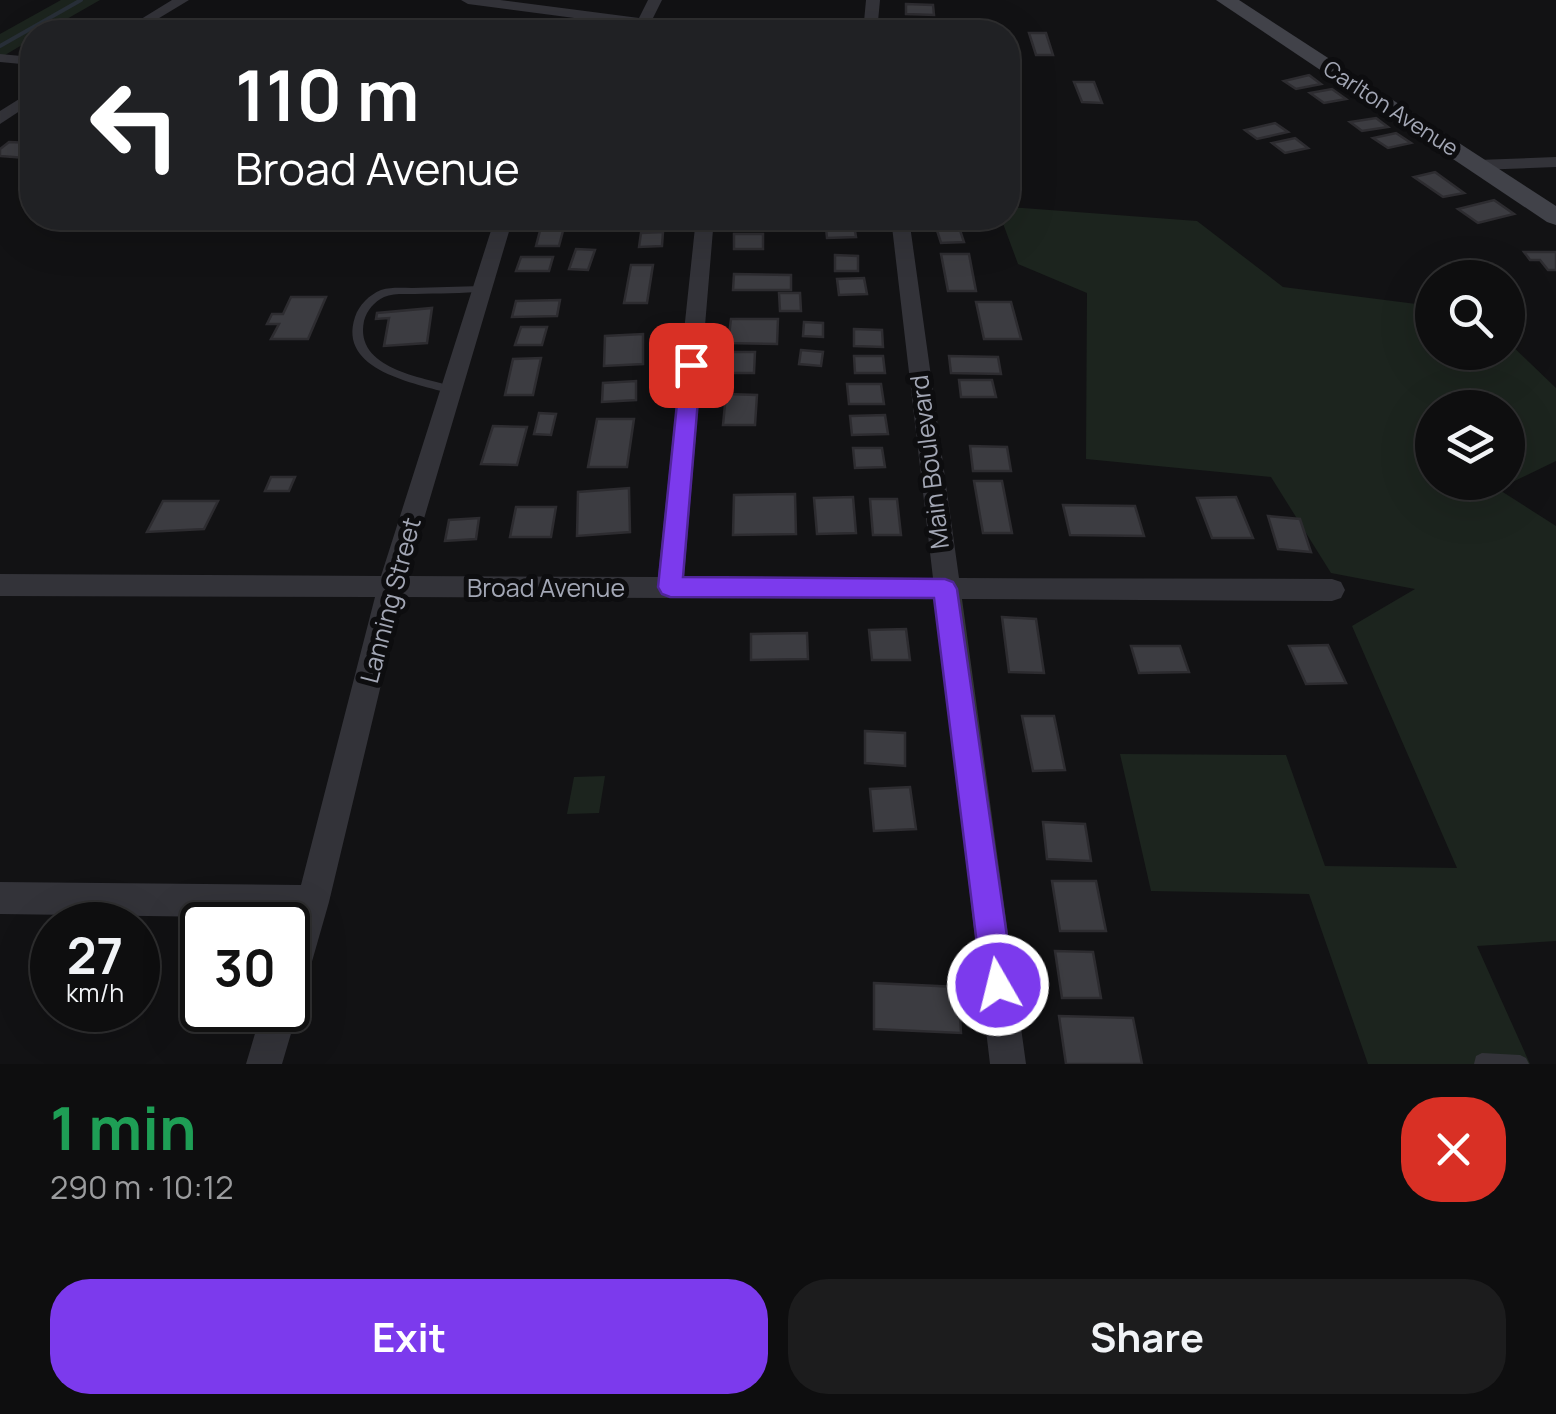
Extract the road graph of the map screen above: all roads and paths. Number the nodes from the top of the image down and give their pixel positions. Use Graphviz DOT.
graph roads {
  1 [pos="182,0"];
  2 [pos="468,0"];
  3 [pos="1226,0"];
  4 [pos="148,20"];
  5 [pos="592,20"];
  6 [pos="1556,162"];
  7 [pos="1477,165"];
  8 [pos="1556,217"];
  9 [pos="500,230"];
  10 [pos="703,230"];
  11 [pos="901,230"];
  12 [pos="482,290"];
  13 [pos="451,390"];
  14 [pos="0,585"];
  15 [pos="391,587"];
  16 [pos="670,587"];
  17 [pos="945,589"];
  18 [pos="1332,590"];
  19 [pos="0,898"];
  20 [pos="313,902"];
  21 [pos="310,912"];
  22 [pos="273,1032"];
  23 [pos="1482,1062"];
  24 [pos="264,1064"];
  25 [pos="1008,1064"];
  26 [pos="1520,1064"];
  1 -- 4 [label="street"];
  2 -- 5 [label="street"];
  3 -- 7 [label="street, Carlton Avenue"];
  6 -- 7 [label="street"];
  7 -- 8 [label="street, Carlton Avenue"];
  9 -- 12 [label="street, Lanning Street"];
  10 -- 16 [label="street"];
  11 -- 17 [label="street, Main Boulevard"];
  12 -- 13 [label="street, Lanning Street"];
  12 -- 13 [label="lane"];
  13 -- 15 [label="street, Lanning Street"];
  14 -- 15 [label="street, Broad Avenue"];
  15 -- 16 [label="street, Broad Avenue"];
  15 -- 20 [label="street, Lanning Street"];
  16 -- 17 [label="street, Broad Avenue"];
  17 -- 18 [label="street, Broad Avenue"];
  17 -- 25 [label="street, Main Boulevard"];
  19 -- 20 [label="street"];
  20 -- 21 [label="street, Lanning Street"];
  22 -- 24 [label="street"];
  23 -- 26 [label="lane"];
}
